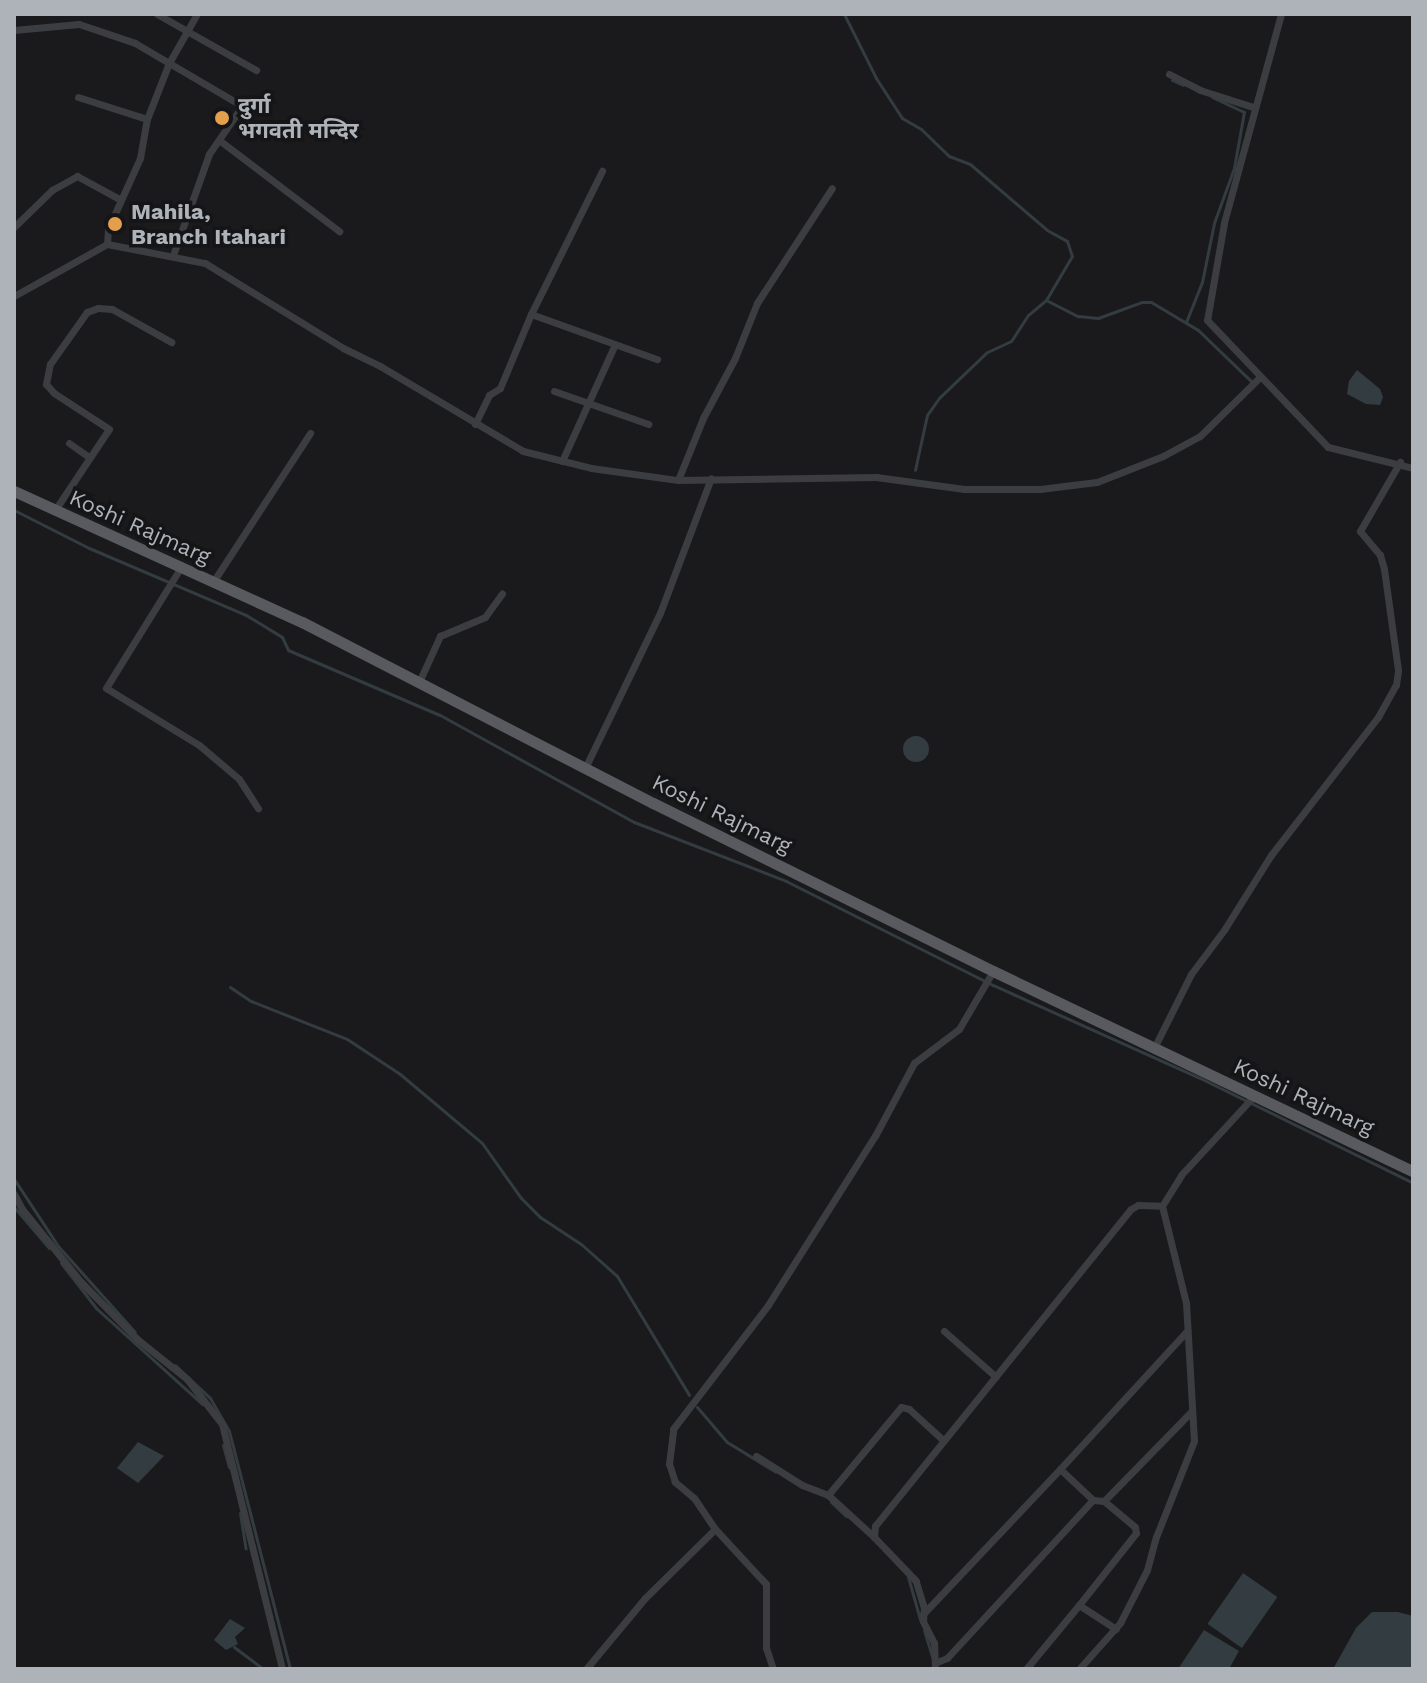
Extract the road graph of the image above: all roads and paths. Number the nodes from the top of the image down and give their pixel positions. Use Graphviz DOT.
graph roads {
  1 [pos="157,14"];
  2 [pos="197,14"];
  3 [pos="1281,14"];
  4 [pos="14,30"];
  5 [pos="186,32"];
  6 [pos="169,63"];
  7 [pos="256,70"];
  8 [pos="1169,74"];
  9 [pos="78,97"];
  10 [pos="1253,107"];
  11 [pos="147,119"];
  12 [pos="219,140"];
  13 [pos="602,171"];
  14 [pos="832,188"];
  15 [pos="121,200"];
  16 [pos="14,227"];
  17 [pos="339,231"];
  18 [pos="107,244"];
  19 [pos="173,255"];
  20 [pos="14,296"];
  21 [pos="531,314"];
  22 [pos="171,342"];
  23 [pos="615,344"];
  24 [pos="657,359"];
  25 [pos="1259,378"];
  26 [pos="554,391"];
  27 [pos="591,402"];
  28 [pos="475,424"];
  29 [pos="648,424"];
  30 [pos="310,433"];
  31 [pos="69,443"];
  32 [pos="89,457"];
  33 [pos="562,461"];
  34 [pos="1400,462"];
  35 [pos="1413,468"];
  36 [pos="711,478"];
  37 [pos="678,480"];
  38 [pos="14,491"];
  39 [pos="55,510"];
  40 [pos="181,567"];
  41 [pos="213,582"];
  42 [pos="502,594"];
  43 [pos="419,682"];
  44 [pos="585,768"];
  45 [pos="258,808"];
  46 [pos="991,974"];
  47 [pos="1154,1048"];
  48 [pos="1254,1096"];
  49 [pos="1413,1171"];
  50 [pos="14,1194"];
  51 [pos="1162,1206"];
  52 [pos="944,1331"];
  53 [pos="1187,1331"];
  54 [pos="996,1377"];
  55 [pos="1191,1412"];
  56 [pos="944,1441"];
  57 [pos="756,1456"];
  58 [pos="1060,1469"];
  59 [pos="828,1495"];
  60 [pos="1093,1500"];
  61 [pos="1104,1501"];
  62 [pos="715,1529"];
  63 [pos="874,1537"];
  64 [pos="1079,1605"];
  65 [pos="923,1614"];
  66 [pos="1116,1629"];
  67 [pos="936,1666"];
  68 [pos="282,1669"];
  69 [pos="586,1669"];
  70 [pos="773,1669"];
  71 [pos="1026,1669"];
  72 [pos="1079,1669"];
  1 -- 5 [label="street"];
  2 -- 5 [label="street"];
  3 -- 10 [label="street"];
  4 -- 6 [label="street"];
  5 -- 6 [label="street"];
  5 -- 7 [label="street"];
  6 -- 11 [label="street"];
  6 -- 12 [label="street"];
  8 -- 10 [label="street"];
  9 -- 11 [label="street"];
  10 -- 25 [label="street"];
  11 -- 15 [label="street"];
  12 -- 17 [label="street"];
  12 -- 19 [label="street"];
  13 -- 21 [label="street"];
  14 -- 37 [label="street"];
  15 -- 16 [label="street"];
  15 -- 18 [label="street"];
  18 -- 19 [label="street"];
  18 -- 20 [label="street"];
  19 -- 28 [label="street"];
  21 -- 23 [label="street"];
  21 -- 28 [label="street"];
  22 -- 32 [label="street"];
  23 -- 24 [label="street"];
  23 -- 27 [label="street"];
  25 -- 34 [label="street"];
  25 -- 36 [label="street"];
  26 -- 27 [label="street"];
  27 -- 29 [label="street"];
  27 -- 33 [label="street"];
  28 -- 33 [label="street"];
  30 -- 41 [label="street"];
  31 -- 32 [label="street"];
  32 -- 39 [label="street"];
  33 -- 37 [label="street"];
  34 -- 35 [label="street"];
  34 -- 47 [label="street"];
  36 -- 37 [label="street"];
  36 -- 44 [label="street"];
  38 -- 39 [label="main road, Koshi Rajmarg"];
  39 -- 40 [label="main road, Koshi Rajmarg"];
  40 -- 41 [label="main road, Koshi Rajmarg"];
  40 -- 45 [label="street"];
  41 -- 43 [label="main road, Koshi Rajmarg"];
  42 -- 43 [label="street"];
  43 -- 44 [label="main road, Koshi Rajmarg"];
  44 -- 46 [label="main road, Koshi Rajmarg"];
  46 -- 47 [label="main road, Koshi Rajmarg"];
  46 -- 62 [label="street"];
  47 -- 48 [label="main road, Koshi Rajmarg"];
  48 -- 49 [label="main road, Koshi Rajmarg"];
  48 -- 51 [label="street"];
  50 -- 68 [label="street"];
  51 -- 53 [label="street"];
  51 -- 54 [label="street"];
  52 -- 54 [label="street"];
  53 -- 55 [label="street"];
  53 -- 58 [label="street"];
  54 -- 56 [label="street"];
  55 -- 61 [label="street"];
  55 -- 66 [label="street"];
  56 -- 59 [label="street"];
  56 -- 63 [label="street"];
  57 -- 59 [label="street"];
  58 -- 60 [label="street"];
  58 -- 65 [label="street"];
  59 -- 63 [label="street"];
  60 -- 61 [label="street"];
  60 -- 67 [label="street"];
  61 -- 64 [label="street"];
  62 -- 69 [label="street"];
  62 -- 70 [label="street"];
  63 -- 65 [label="street"];
  64 -- 66 [label="street"];
  64 -- 71 [label="street"];
  65 -- 67 [label="street"];
  66 -- 72 [label="street"];
}
